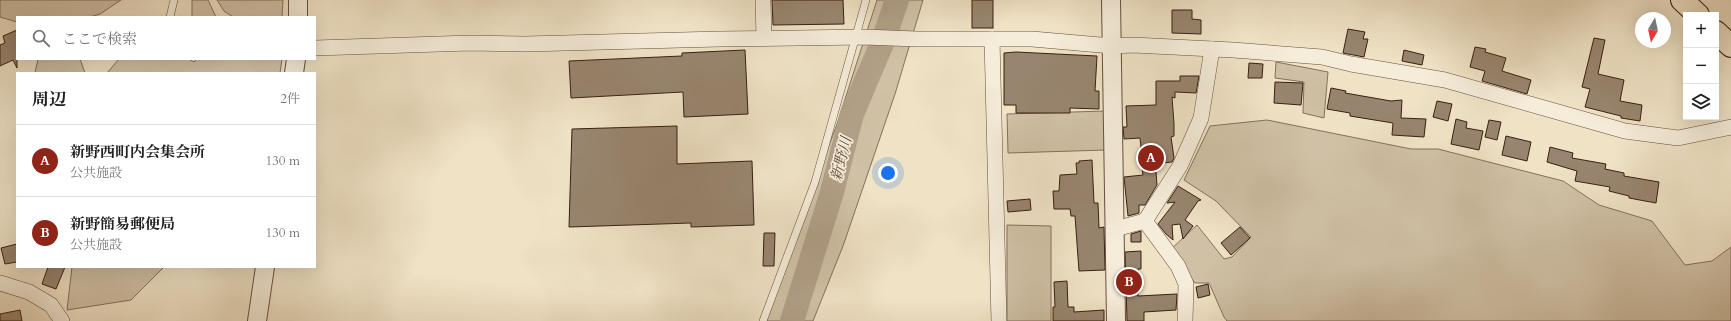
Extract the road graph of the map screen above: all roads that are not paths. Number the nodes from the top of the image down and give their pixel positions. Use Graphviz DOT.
graph roads {
  1 [pos="174,0"];
  2 [pos="298,0"];
  3 [pos="763,0"];
  4 [pos="866,0"];
  5 [pos="1111,0"];
  6 [pos="1682,0"];
  7 [pos="1695,12"];
  8 [pos="170,16"];
  9 [pos="298,16"];
  10 [pos="1719,35"];
  11 [pos="860,37"];
  12 [pos="764,38"];
  13 [pos="992,40"];
  14 [pos="1112,46"];
  15 [pos="1731,46"];
  16 [pos="316,48"];
  17 [pos="1212,49"];
  18 [pos="296,60"];
  19 [pos="294,72"];
  20 [pos="1731,127"];
  21 [pos="1144,221"];
  22 [pos="1115,229"];
  23 [pos="265,268"];
  24 [pos="0,283"];
  25 [pos="62,321"];
  26 [pos="257,321"];
  27 [pos="763,321"];
  28 [pos="999,321"];
  29 [pos="1116,321"];
  30 [pos="1185,321"];
  1 -- 8 [label="lane"];
  2 -- 9 [label="street"];
  3 -- 12 [label="street"];
  4 -- 11 [label="lane"];
  5 -- 14 [label="street"];
  6 -- 7 [label="main road"];
  10 -- 15 [label="main road"];
  11 -- 12 [label="street"];
  11 -- 13 [label="street"];
  11 -- 27 [label="lane"];
  12 -- 16 [label="street"];
  13 -- 14 [label="street"];
  13 -- 28 [label="street"];
  14 -- 17 [label="street"];
  14 -- 22 [label="street"];
  17 -- 20 [label="street"];
  17 -- 21 [label="street"];
  18 -- 19 [label="street"];
  21 -- 22 [label="street"];
  21 -- 30 [label="street"];
  22 -- 29 [label="street"];
  23 -- 26 [label="street"];
  24 -- 25 [label="street"];
}
